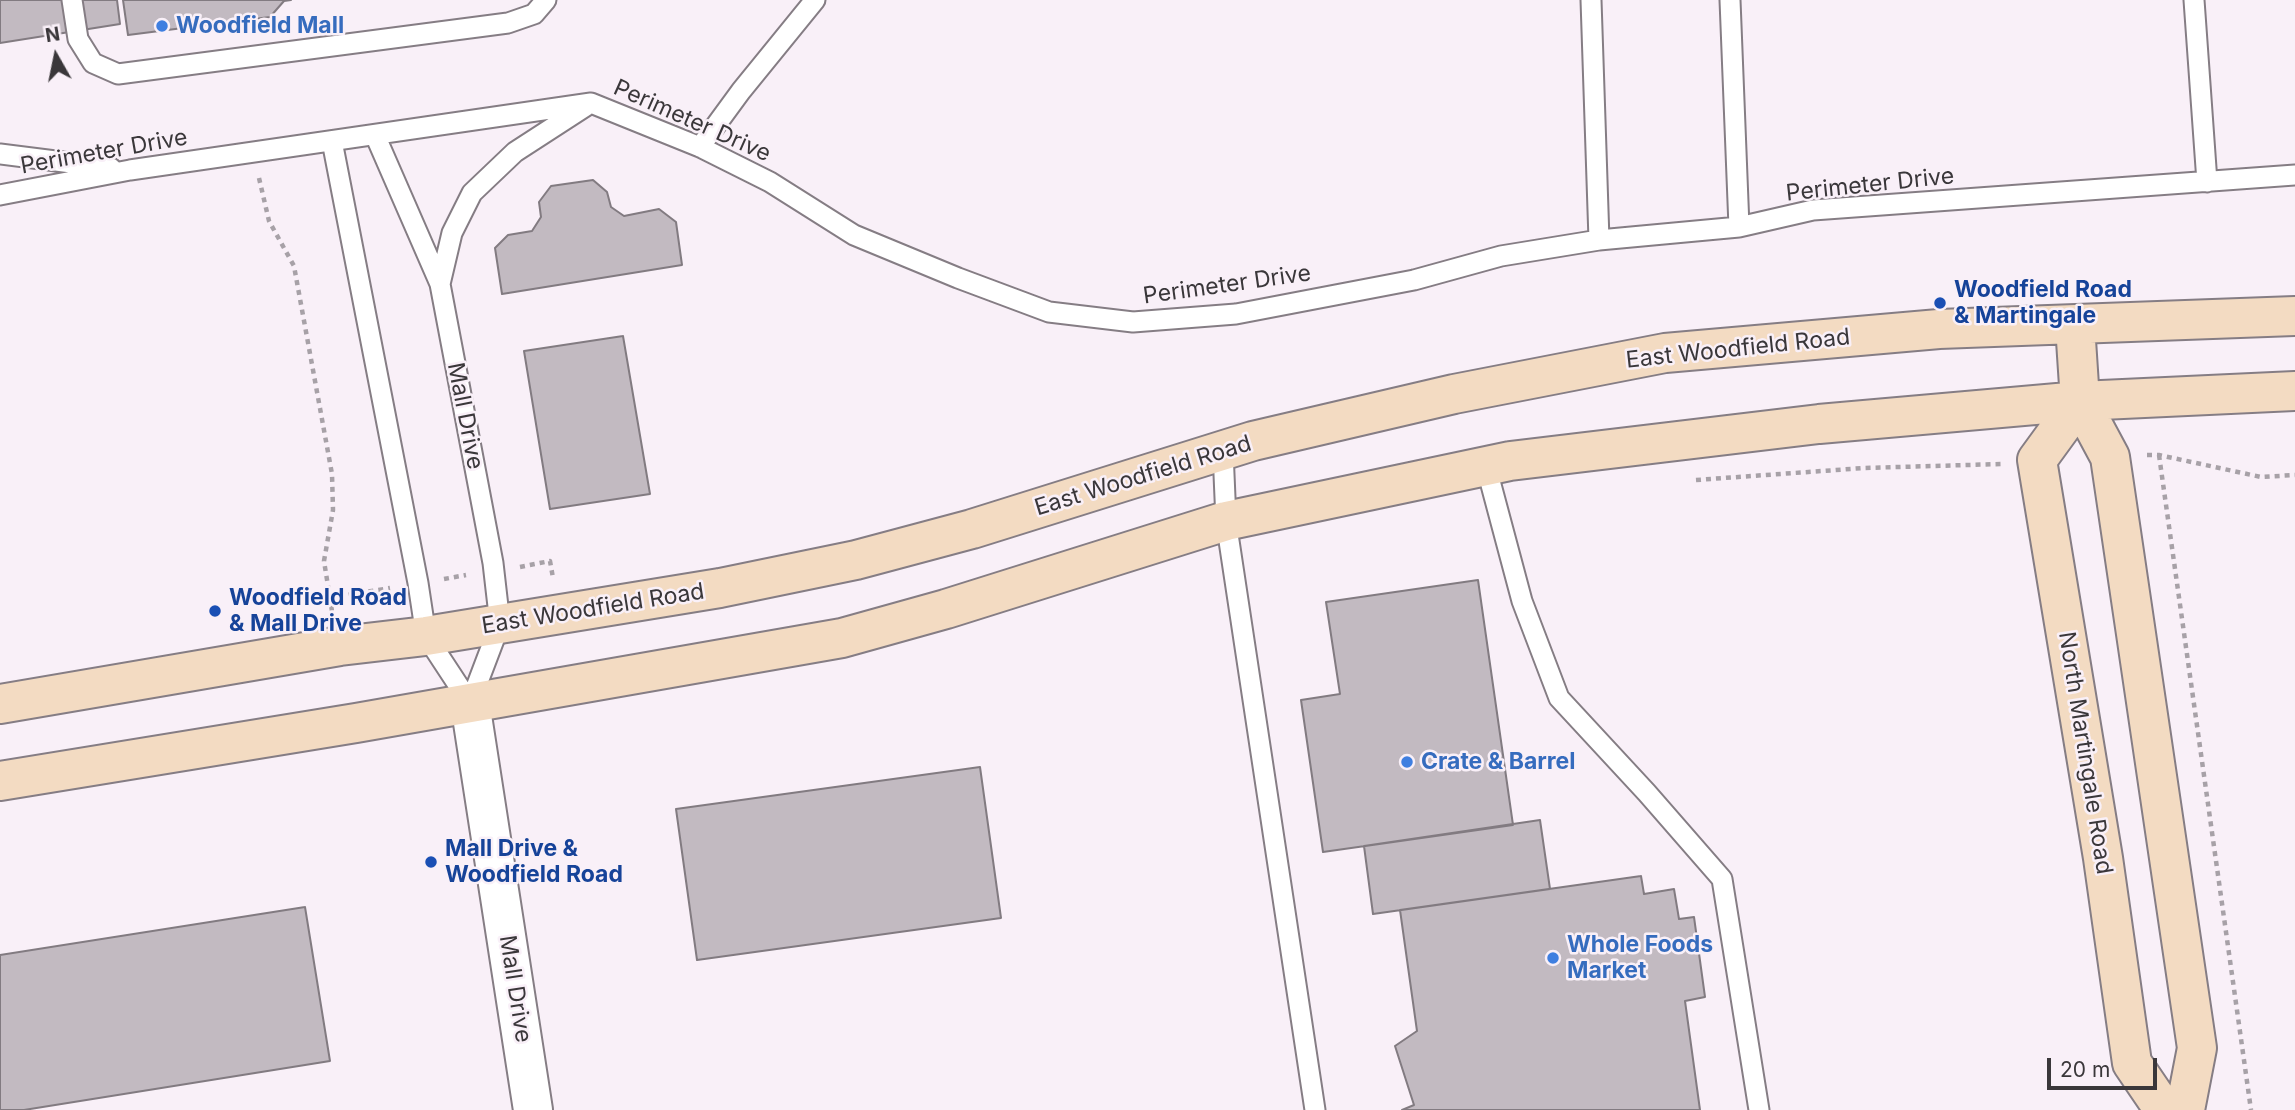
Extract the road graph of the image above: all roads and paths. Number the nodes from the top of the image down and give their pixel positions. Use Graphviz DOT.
graph roads {
  1 [pos="72,0"];
  2 [pos="546,0"];
  3 [pos="815,0"];
  4 [pos="1591,0"];
  5 [pos="1730,0"];
  6 [pos="2194,0"];
  7 [pos="591,103"];
  8 [pos="376,135"];
  9 [pos="332,141"];
  10 [pos="700,147"];
  11 [pos="0,154"];
  12 [pos="130,170"];
  13 [pos="2295,176"];
  14 [pos="2207,182"];
  15 [pos="0,195"];
  16 [pos="265,206"];
  17 [pos="1739,227"];
  18 [pos="1599,240"];
  19 [pos="440,284"];
  20 [pos="2295,316"];
  21 [pos="2075,325"];
  22 [pos="2295,391"];
  23 [pos="2081,401"];
  24 [pos="1223,451"];
  25 [pos="1996,464"];
  26 [pos="1486,466"];
  27 [pos="2295,475"];
  28 [pos="1684,481"];
  29 [pos="1226,521"];
  30 [pos="329,598"];
  31 [pos="500,624"];
  32 [pos="426,636"];
  33 [pos="470,703"];
  34 [pos="0,705"];
  35 [pos="0,781"];
  36 [pos="533,1110"];
  37 [pos="1315,1110"];
  38 [pos="1759,1110"];
  39 [pos="2164,1110"];
  40 [pos="2185,1110"];
  41 [pos="2251,1110"];
  1 -- 2 [label="lane"];
  3 -- 10 [label="lane"];
  4 -- 18 [label="lane"];
  5 -- 17 [label="lane"];
  6 -- 14 [label="lane"];
  7 -- 8 [label="lane, Perimeter Drive"];
  7 -- 10 [label="lane, Perimeter Drive"];
  7 -- 19 [label="lane"];
  8 -- 9 [label="lane, Perimeter Drive"];
  8 -- 19 [label="lane, Mall Drive"];
  9 -- 12 [label="lane, Perimeter Drive"];
  9 -- 32 [label="lane, Mall Drive"];
  10 -- 18 [label="lane, Perimeter Drive"];
  11 -- 12 [label="lane"];
  12 -- 15 [label="lane, Perimeter Drive"];
  13 -- 14 [label="lane, Perimeter Drive"];
  14 -- 17 [label="lane, Perimeter Drive"];
  16 -- 30 [label="path"];
  17 -- 18 [label="lane, Perimeter Drive"];
  19 -- 31 [label="lane, Mall Drive"];
  20 -- 21 [label="street, East Woodfield Road"];
  21 -- 23 [label="street"];
  21 -- 24 [label="street, East Woodfield Road"];
  22 -- 23 [label="street"];
  23 -- 26 [label="street"];
  23 -- 39 [label="street, North Martingale Road"];
  23 -- 40 [label="street"];
  24 -- 29 [label="lane"];
  24 -- 31 [label="street, East Woodfield Road"];
  25 -- 28 [label="path"];
  26 -- 29 [label="street"];
  26 -- 38 [label="lane"];
  27 -- 41 [label="path"];
  29 -- 33 [label="street"];
  29 -- 37 [label="lane"];
  31 -- 32 [label="street, East Woodfield Road"];
  31 -- 33 [label="lane, Mall Drive"];
  32 -- 33 [label="lane, Mall Drive"];
  32 -- 34 [label="street, East Woodfield Road"];
  33 -- 35 [label="street"];
  33 -- 36 [label="street, Mall Drive"];
}
